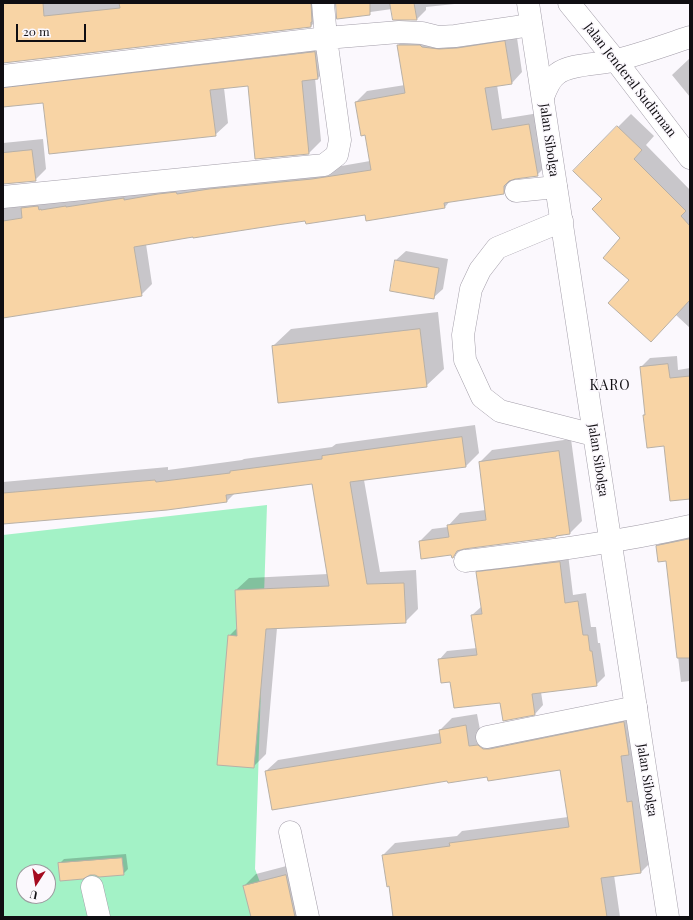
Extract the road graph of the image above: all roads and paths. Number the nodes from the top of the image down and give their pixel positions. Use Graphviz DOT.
graph roads {
  1 [pos="323,3"];
  2 [pos="528,3"];
  3 [pos="569,3"];
  4 [pos="531,25"];
  5 [pos="690,37"];
  6 [pos="326,38"];
  7 [pos="616,61"];
  8 [pos="3,76"];
  9 [pos="543,97"];
  10 [pos="690,158"];
  11 [pos="556,187"];
  12 [pos="516,191"];
  13 [pos="3,197"];
  14 [pos="562,221"];
  15 [pos="594,436"];
  16 [pos="690,526"];
  17 [pos="610,541"];
  18 [pos="465,561"];
  19 [pos="636,707"];
  20 [pos="487,737"];
  21 [pos="290,832"];
  22 [pos="92,887"];
  23 [pos="99,917"];
  24 [pos="308,917"];
  25 [pos="668,917"];
  1 -- 6 [label="street"];
  2 -- 4 [label="street, Jalan Sibolga"];
  3 -- 7 [label="street, Jalan Jenderal Sudirman"];
  4 -- 6 [label="street"];
  4 -- 9 [label="street, Jalan Sibolga"];
  5 -- 7 [label="street"];
  6 -- 8 [label="street"];
  6 -- 13 [label="street"];
  7 -- 9 [label="street"];
  7 -- 10 [label="street, Jalan Jenderal Sudirman"];
  9 -- 11 [label="street, Jalan Sibolga"];
  11 -- 12 [label="street"];
  11 -- 14 [label="street, Jalan Sibolga"];
  14 -- 15 [label="street, Jalan Sibolga"];
  14 -- 15 [label="street"];
  15 -- 17 [label="street, Jalan Sibolga"];
  16 -- 17 [label="street"];
  17 -- 18 [label="street"];
  17 -- 19 [label="street, Jalan Sibolga"];
  19 -- 20 [label="street"];
  19 -- 25 [label="street, Jalan Sibolga"];
  21 -- 24 [label="street"];
  22 -- 23 [label="street"];
}
